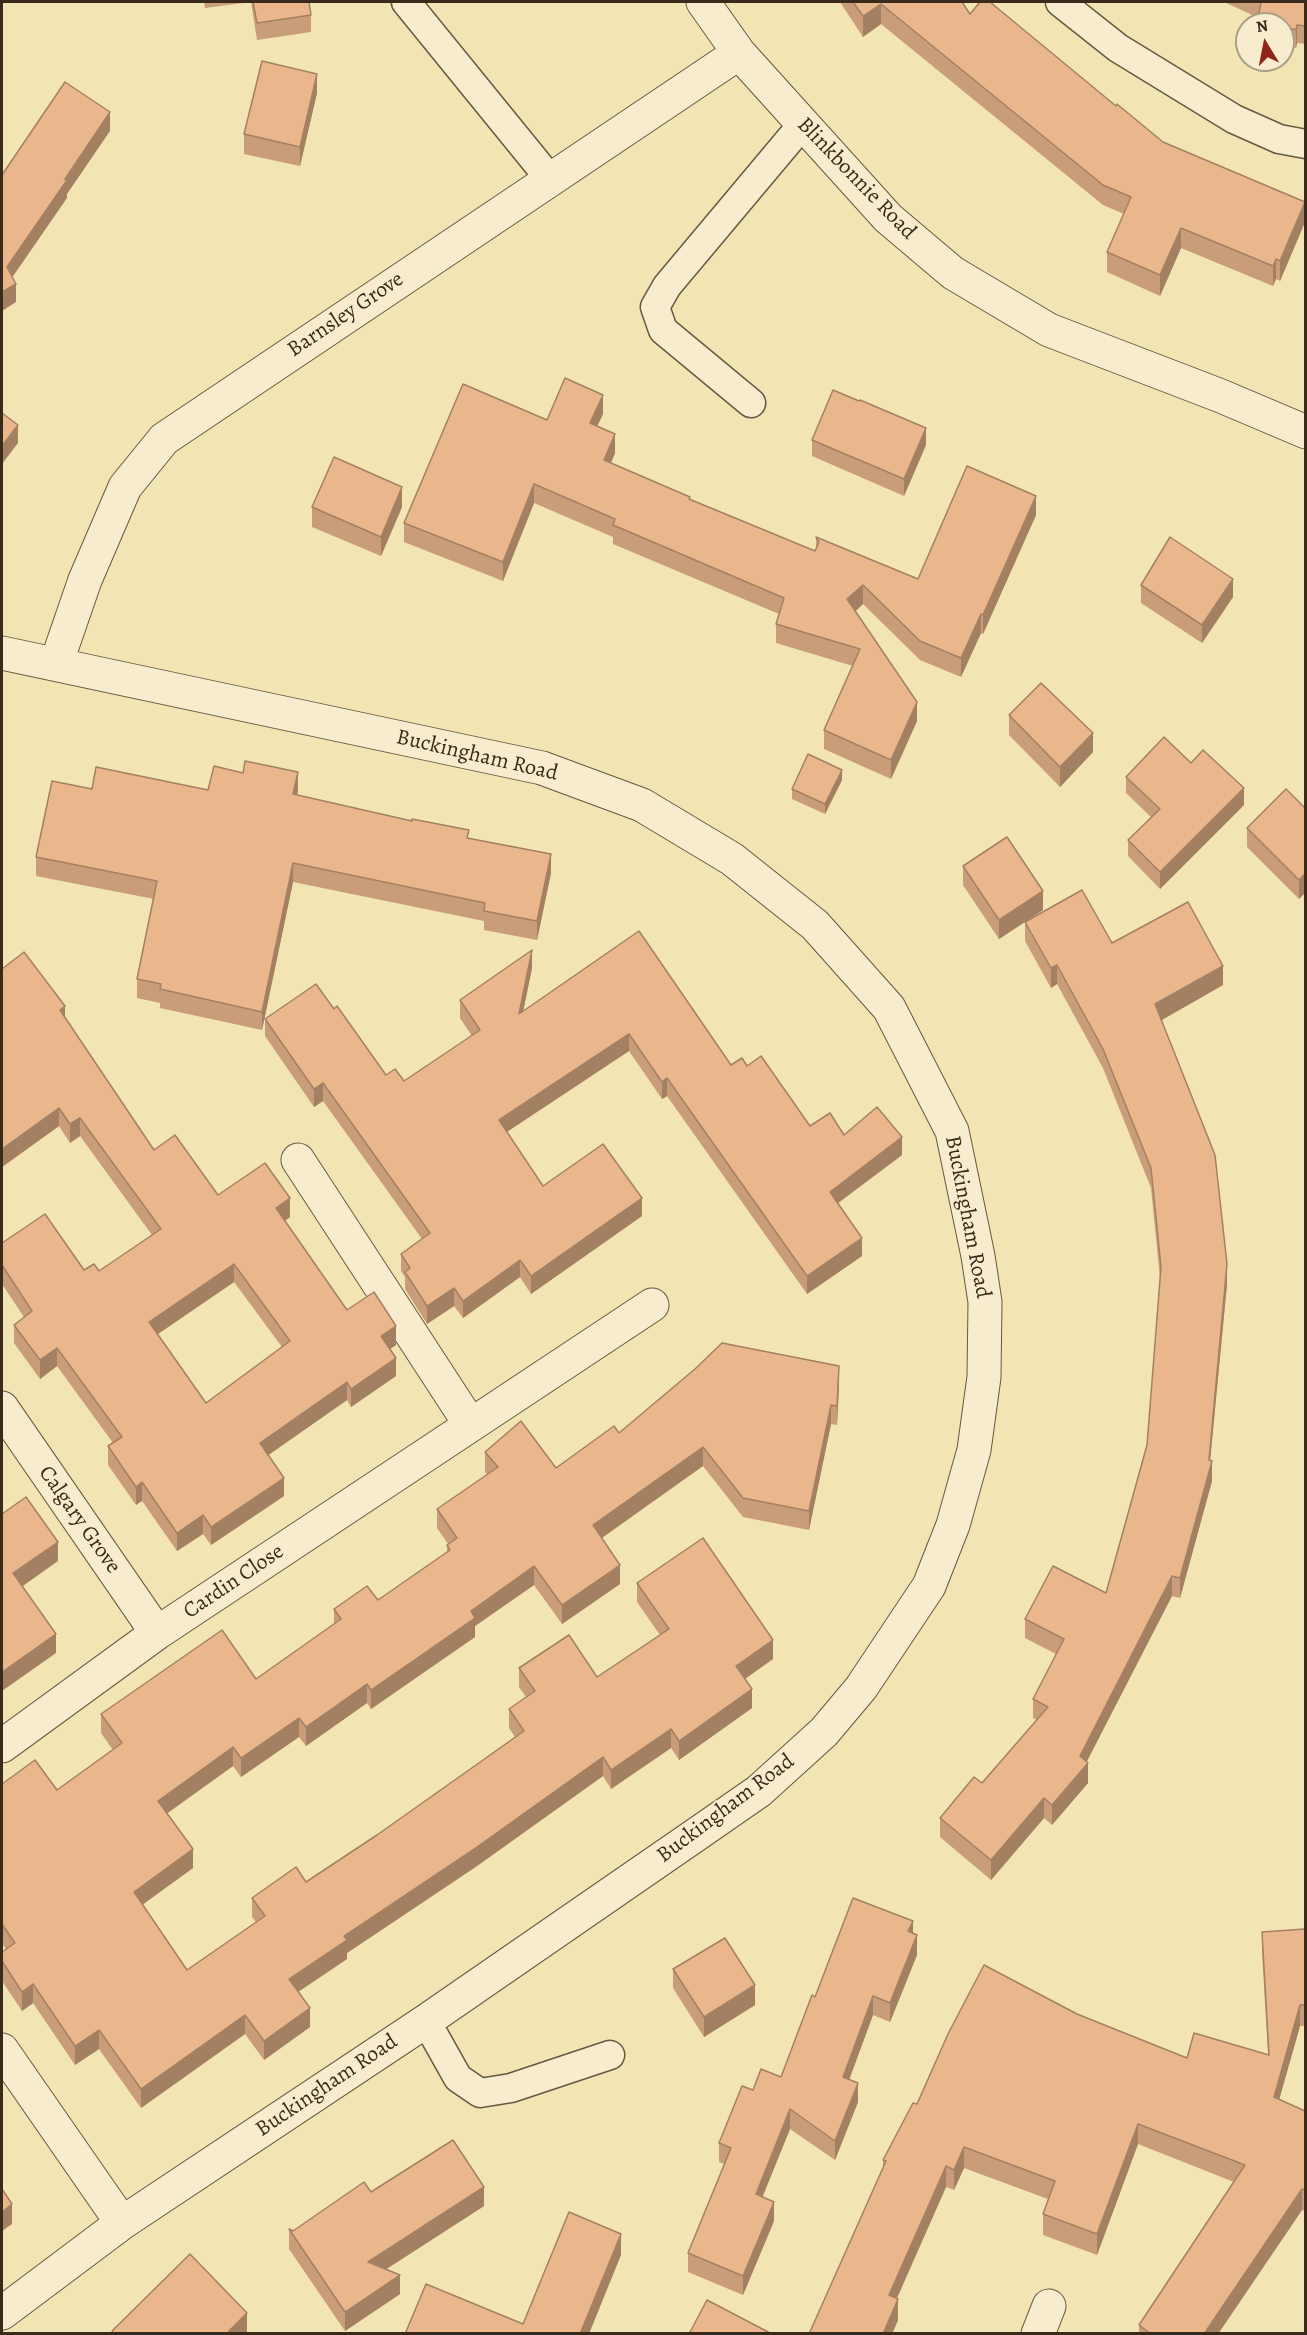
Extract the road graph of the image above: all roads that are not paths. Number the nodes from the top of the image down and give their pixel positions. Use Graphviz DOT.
graph roads {
  1 [pos="406,2"];
  2 [pos="704,2"];
  3 [pos="1060,2"];
  4 [pos="739,54"];
  5 [pos="802,125"];
  6 [pos="1305,144"];
  7 [pos="550,179"];
  8 [pos="751,403"];
  9 [pos="1305,432"];
  10 [pos="2,653"];
  11 [pos="56,664"];
  12 [pos="298,1160"];
  13 [pos="652,1305"];
  14 [pos="2,1408"];
  15 [pos="471,1424"];
  16 [pos="157,1633"];
  17 [pos="2,1746"];
  18 [pos="426,2021"];
  19 [pos="2,2050"];
  20 [pos="610,2055"];
  21 [pos="122,2223"];
  22 [pos="2,2313"];
  1 -- 7 [label="lane"];
  2 -- 4 [label="street, Blinkbonnie Road"];
  3 -- 6 [label="lane"];
  4 -- 5 [label="street, Blinkbonnie Road"];
  4 -- 7 [label="street, Barnsley Grove"];
  5 -- 8 [label="lane"];
  5 -- 9 [label="street, Blinkbonnie Road"];
  7 -- 11 [label="street, Barnsley Grove"];
  10 -- 11 [label="street, Buckingham Road"];
  11 -- 18 [label="street, Buckingham Road"];
  12 -- 15 [label="street"];
  13 -- 15 [label="street, Cardin Close"];
  14 -- 16 [label="street, Calgary Grove"];
  15 -- 16 [label="street, Cardin Close"];
  16 -- 17 [label="street, Cardin Close"];
  18 -- 20 [label="lane"];
  18 -- 21 [label="street, Buckingham Road"];
  19 -- 21 [label="street"];
  21 -- 22 [label="street, Buckingham Road"];
}
